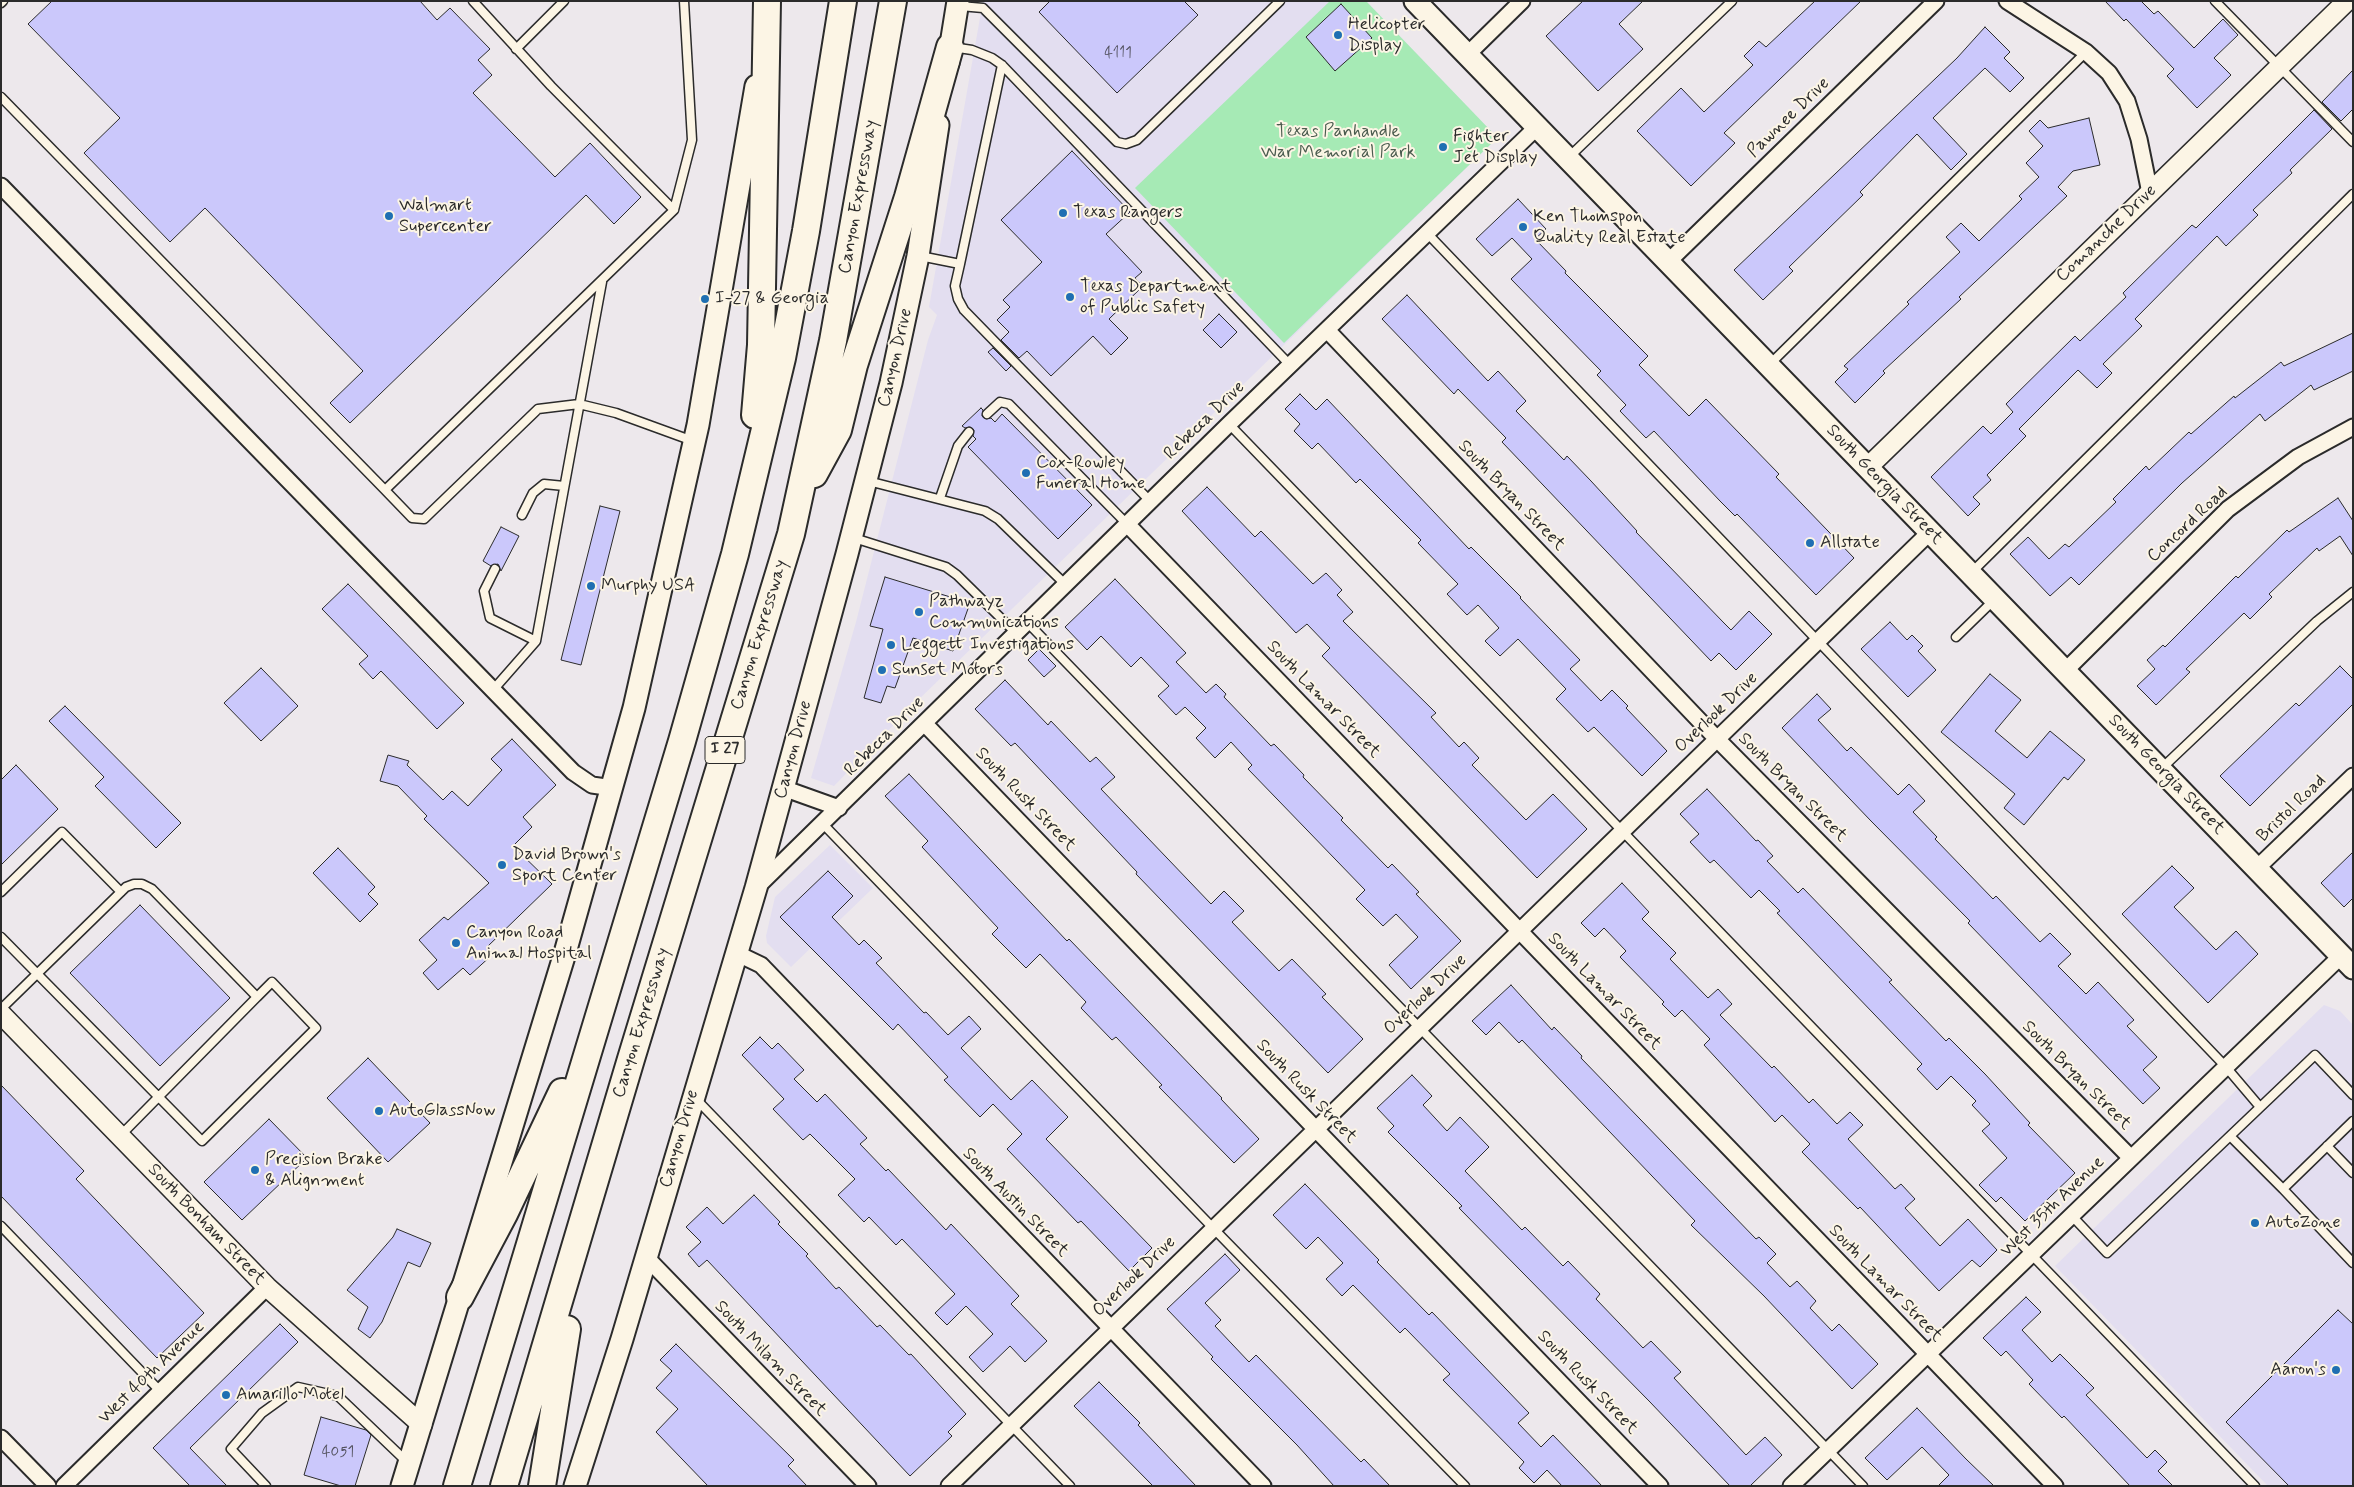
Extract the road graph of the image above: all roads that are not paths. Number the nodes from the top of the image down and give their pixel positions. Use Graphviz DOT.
graph roads {
  1 [pos="564,1"];
  2 [pos="684,1"];
  3 [pos="767,1"];
  4 [pos="843,1"];
  5 [pos="893,1"];
  6 [pos="990,1"];
  7 [pos="1280,1"];
  8 [pos="1415,1"];
  9 [pos="1522,1"];
  10 [pos="1732,1"];
  11 [pos="1936,1"];
  12 [pos="2007,1"];
  13 [pos="2215,1"];
  14 [pos="2347,1"];
  15 [pos="479,3"];
  16 [pos="958,4"];
  17 [pos="983,8"];
  18 [pos="950,46"];
  19 [pos="516,49"];
  20 [pos="2086,52"];
  21 [pos="1467,55"];
  22 [pos="1002,66"];
  23 [pos="2279,68"];
  24 [pos="1,97"];
  25 [pos="1537,127"];
  26 [pos="2353,142"];
  27 [pos="1568,158"];
  28 [pos="1,186"];
  29 [pos="2150,193"];
  30 [pos="2353,194"];
  31 [pos="674,210"];
  32 [pos="1427,233"];
  33 [pos="918,256"];
  34 [pos="1668,262"];
  35 [pos="960,264"];
  36 [pos="602,282"];
  37 [pos="1327,330"];
  38 [pos="1290,365"];
  39 [pos="1768,366"];
  40 [pos="579,404"];
  41 [pos="987,414"];
  42 [pos="1229,424"];
  43 [pos="2353,428"];
  44 [pos="969,432"];
  45 [pos="695,442"];
  46 [pos="1868,468"];
  47 [pos="866,481"];
  48 [pos="564,486"];
  49 [pos="386,490"];
  50 [pos="940,498"];
  51 [pos="800,499"];
  52 [pos="1150,501"];
  53 [pos="748,502"];
  54 [pos="522,515"];
  55 [pos="1127,524"];
  56 [pos="1930,532"];
  57 [pos="852,538"];
  58 [pos="495,568"];
  59 [pos="1970,574"];
  60 [pos="1065,584"];
  61 [pos="2353,592"];
  62 [pos="1995,599"];
  63 [pos="1027,622"];
  64 [pos="1016,633"];
  65 [pos="1956,637"];
  66 [pos="536,641"];
  67 [pos="1817,642"];
  68 [pos="2065,671"];
  69 [pos="492,690"];
  70 [pos="925,724"];
  71 [pos="1717,739"];
  72 [pos="2161,770"];
  73 [pos="2353,776"];
  74 [pos="613,788"];
  75 [pos="783,788"];
  76 [pos="839,808"];
  77 [pos="823,824"];
  78 [pos="1622,831"];
  79 [pos="2256,869"];
  80 [pos="756,888"];
  81 [pos="1,892"];
  82 [pos="121,892"];
  83 [pos="1520,930"];
  84 [pos="1,937"];
  85 [pos="736,953"];
  86 [pos="2347,962"];
  87 [pos="38,974"];
  88 [pos="257,997"];
  89 [pos="1,1009"];
  90 [pos="1,1014"];
  91 [pos="599,1015"];
  92 [pos="1419,1028"];
  93 [pos="2226,1067"];
  94 [pos="2353,1095"];
  95 [pos="693,1096"];
  96 [pos="159,1097"];
  97 [pos="2260,1107"];
  98 [pos="2353,1121"];
  99 [pos="1315,1128"];
  100 [pos="120,1136"];
  101 [pos="2230,1136"];
  102 [pos="2327,1146"];
  103 [pos="2131,1158"];
  104 [pos="2353,1173"];
  105 [pos="2283,1189"];
  106 [pos="592,1192"];
  107 [pos="2072,1216"];
  108 [pos="1,1226"];
  109 [pos="1213,1228"];
  110 [pos="2031,1255"];
  111 [pos="646,1258"];
  112 [pos="2353,1263"];
  113 [pos="267,1287"];
  114 [pos="460,1297"];
  115 [pos="1109,1328"];
  116 [pos="1928,1355"];
  117 [pos="160,1391"];
  118 [pos="1010,1424"];
  119 [pos="422,1425"];
  120 [pos="1,1438"];
  121 [pos="1828,1450"];
  122 [pos="409,1464"];
  123 [pos="48,1486"];
  124 [pos="64,1486"];
  125 [pos="266,1486"];
  126 [pos="402,1486"];
  127 [pos="456,1486"];
  128 [pos="504,1486"];
  129 [pos="542,1486"];
  130 [pos="575,1486"];
  131 [pos="868,1486"];
  132 [pos="949,1486"];
  133 [pos="1070,1486"];
  134 [pos="1263,1486"];
  135 [pos="1465,1486"];
  136 [pos="1660,1486"];
  137 [pos="1791,1486"];
  138 [pos="1863,1486"];
  139 [pos="2054,1486"];
  140 [pos="2255,1486"];
  1 -- 19 [label="lane"];
  2 -- 31 [label="lane"];
  3 -- 45 [label="main road"];
  3 -- 53 [label="highway"];
  4 -- 53 [label="highway, I 27"];
  5 -- 51 [label="highway, Canyon Expressway / I 27"];
  6 -- 17 [label="lane"];
  7 -- 17 [label="lane"];
  8 -- 21 [label="main road, South Georgia Street"];
  9 -- 21 [label="street"];
  10 -- 27 [label="lane"];
  11 -- 34 [label="street, Pawnee Drive"];
  12 -- 20 [label="street"];
  13 -- 23 [label="lane"];
  14 -- 23 [label="street, Comanche Drive"];
  15 -- 19 [label="lane"];
  16 -- 17 [label="lane"];
  16 -- 18 [label="main road, Canyon Drive"];
  18 -- 22 [label="lane"];
  18 -- 33 [label="main road, Canyon Drive"];
  18 -- 51 [label="highway"];
  19 -- 31 [label="lane"];
  20 -- 29 [label="street"];
  20 -- 39 [label="lane"];
  21 -- 25 [label="main road, South Georgia Street"];
  22 -- 35 [label="lane"];
  22 -- 38 [label="lane"];
  23 -- 26 [label="lane"];
  23 -- 29 [label="street, Comanche Drive"];
  24 -- 49 [label="lane"];
  25 -- 27 [label="main road, South Georgia Street"];
  25 -- 32 [label="street, Rebecca Drive"];
  27 -- 34 [label="main road, South Georgia Street"];
  28 -- 69 [label="street"];
  29 -- 46 [label="street, Comanche Drive"];
  30 -- 59 [label="lane"];
  31 -- 36 [label="lane"];
  32 -- 37 [label="street, Rebecca Drive"];
  32 -- 67 [label="lane"];
  33 -- 35 [label="lane"];
  33 -- 47 [label="main road, Canyon Drive"];
  34 -- 39 [label="main road, South Georgia Street"];
  35 -- 52 [label="lane"];
  36 -- 40 [label="lane"];
  36 -- 49 [label="lane"];
  37 -- 38 [label="street, Rebecca Drive"];
  37 -- 71 [label="street, South Bryan Street"];
  38 -- 42 [label="street, Rebecca Drive"];
  39 -- 46 [label="main road, South Georgia Street"];
  40 -- 45 [label="lane"];
  40 -- 48 [label="lane"];
  40 -- 49 [label="lane"];
  41 -- 55 [label="lane"];
  42 -- 52 [label="street, Rebecca Drive"];
  42 -- 78 [label="lane"];
  43 -- 68 [label="street, Concord Road"];
  44 -- 50 [label="lane"];
  45 -- 74 [label="main road"];
  46 -- 56 [label="main road, South Georgia Street"];
  47 -- 50 [label="lane"];
  47 -- 57 [label="main road, Canyon Drive"];
  48 -- 54 [label="lane"];
  48 -- 66 [label="lane"];
  50 -- 60 [label="lane"];
  51 -- 106 [label="highway, Canyon Expressway / I 27"];
  52 -- 55 [label="street, Rebecca Drive"];
  53 -- 91 [label="highway, I 27"];
  55 -- 60 [label="street, Rebecca Drive"];
  55 -- 83 [label="street, South Lamar Street"];
  56 -- 59 [label="main road, South Georgia Street"];
  56 -- 67 [label="street, Overlook Drive"];
  57 -- 64 [label="lane"];
  57 -- 75 [label="main road, Canyon Drive"];
  58 -- 66 [label="lane"];
  59 -- 62 [label="main road, South Georgia Street"];
  60 -- 63 [label="street, Rebecca Drive"];
  61 -- 72 [label="lane"];
  62 -- 65 [label="lane"];
  62 -- 68 [label="main road, South Georgia Street"];
  63 -- 64 [label="street, Rebecca Drive"];
  63 -- 92 [label="lane"];
  64 -- 70 [label="street, Rebecca Drive"];
  66 -- 69 [label="lane"];
  67 -- 71 [label="street, Overlook Drive"];
  67 -- 93 [label="lane"];
  68 -- 72 [label="main road, South Georgia Street"];
  69 -- 74 [label="street"];
  70 -- 76 [label="street, Rebecca Drive"];
  70 -- 99 [label="street, South Rusk Street"];
  71 -- 78 [label="street, Overlook Drive"];
  71 -- 103 [label="street, South Bryan Street"];
  72 -- 79 [label="main road, South Georgia Street"];
  73 -- 79 [label="street, Bristol Road"];
  74 -- 114 [label="main road"];
  75 -- 76 [label="street"];
  75 -- 80 [label="main road, Canyon Drive"];
  76 -- 77 [label="street, Rebecca Drive"];
  77 -- 80 [label="street, Rebecca Drive"];
  77 -- 109 [label="lane"];
  78 -- 83 [label="street, Overlook Drive"];
  78 -- 110 [label="lane"];
  79 -- 86 [label="main road, South Georgia Street"];
  80 -- 85 [label="main road, Canyon Drive"];
  81 -- 82 [label="lane"];
  82 -- 87 [label="lane"];
  82 -- 88 [label="lane"];
  83 -- 92 [label="street, Overlook Drive"];
  83 -- 116 [label="street, South Lamar Street"];
  84 -- 87 [label="lane"];
  85 -- 95 [label="main road, Canyon Drive"];
  85 -- 115 [label="street, South Austin Street"];
  86 -- 93 [label="street, West 35th Avenue"];
  87 -- 89 [label="lane"];
  87 -- 96 [label="lane"];
  88 -- 96 [label="lane"];
  88 -- 96 [label="lane"];
  90 -- 100 [label="street, South Bonham Street"];
  91 -- 114 [label="highway"];
  91 -- 127 [label="highway, I 27"];
  92 -- 99 [label="street, Overlook Drive"];
  92 -- 121 [label="lane"];
  93 -- 97 [label="lane"];
  93 -- 103 [label="street, West 35th Avenue"];
  94 -- 97 [label="lane"];
  95 -- 111 [label="main road, Canyon Drive"];
  95 -- 118 [label="lane"];
  96 -- 100 [label="lane"];
  97 -- 101 [label="lane"];
  98 -- 102 [label="lane"];
  99 -- 109 [label="street, Overlook Drive"];
  99 -- 136 [label="street, South Rusk Street"];
  100 -- 113 [label="street, South Bonham Street"];
  101 -- 105 [label="lane"];
  101 -- 107 [label="lane"];
  102 -- 104 [label="lane"];
  102 -- 105 [label="lane"];
  103 -- 107 [label="street, West 35th Avenue"];
  105 -- 112 [label="lane"];
  106 -- 128 [label="highway, Canyon Expressway / I 27"];
  106 -- 129 [label="highway"];
  107 -- 110 [label="street, West 35th Avenue"];
  108 -- 117 [label="lane"];
  109 -- 115 [label="street, Overlook Drive"];
  109 -- 135 [label="lane"];
  110 -- 116 [label="street, West 35th Avenue"];
  110 -- 140 [label="lane"];
  111 -- 130 [label="main road, Canyon Drive"];
  111 -- 131 [label="street, South Milam Street"];
  113 -- 117 [label="street, West 40th Avenue"];
  113 -- 119 [label="street, South Bonham Street"];
  114 -- 119 [label="main road"];
  115 -- 118 [label="street, Overlook Drive"];
  115 -- 134 [label="street, South Austin Street"];
  116 -- 121 [label="street, West 35th Avenue"];
  116 -- 139 [label="street, South Lamar Street"];
  117 -- 124 [label="street, West 40th Avenue"];
  118 -- 132 [label="street, Overlook Drive"];
  118 -- 133 [label="lane"];
  119 -- 122 [label="main road"];
  120 -- 123 [label="street"];
  121 -- 137 [label="street, West 35th Avenue"];
  121 -- 138 [label="lane"];
  122 -- 125 [label="lane"];
  122 -- 126 [label="main road"];
}
